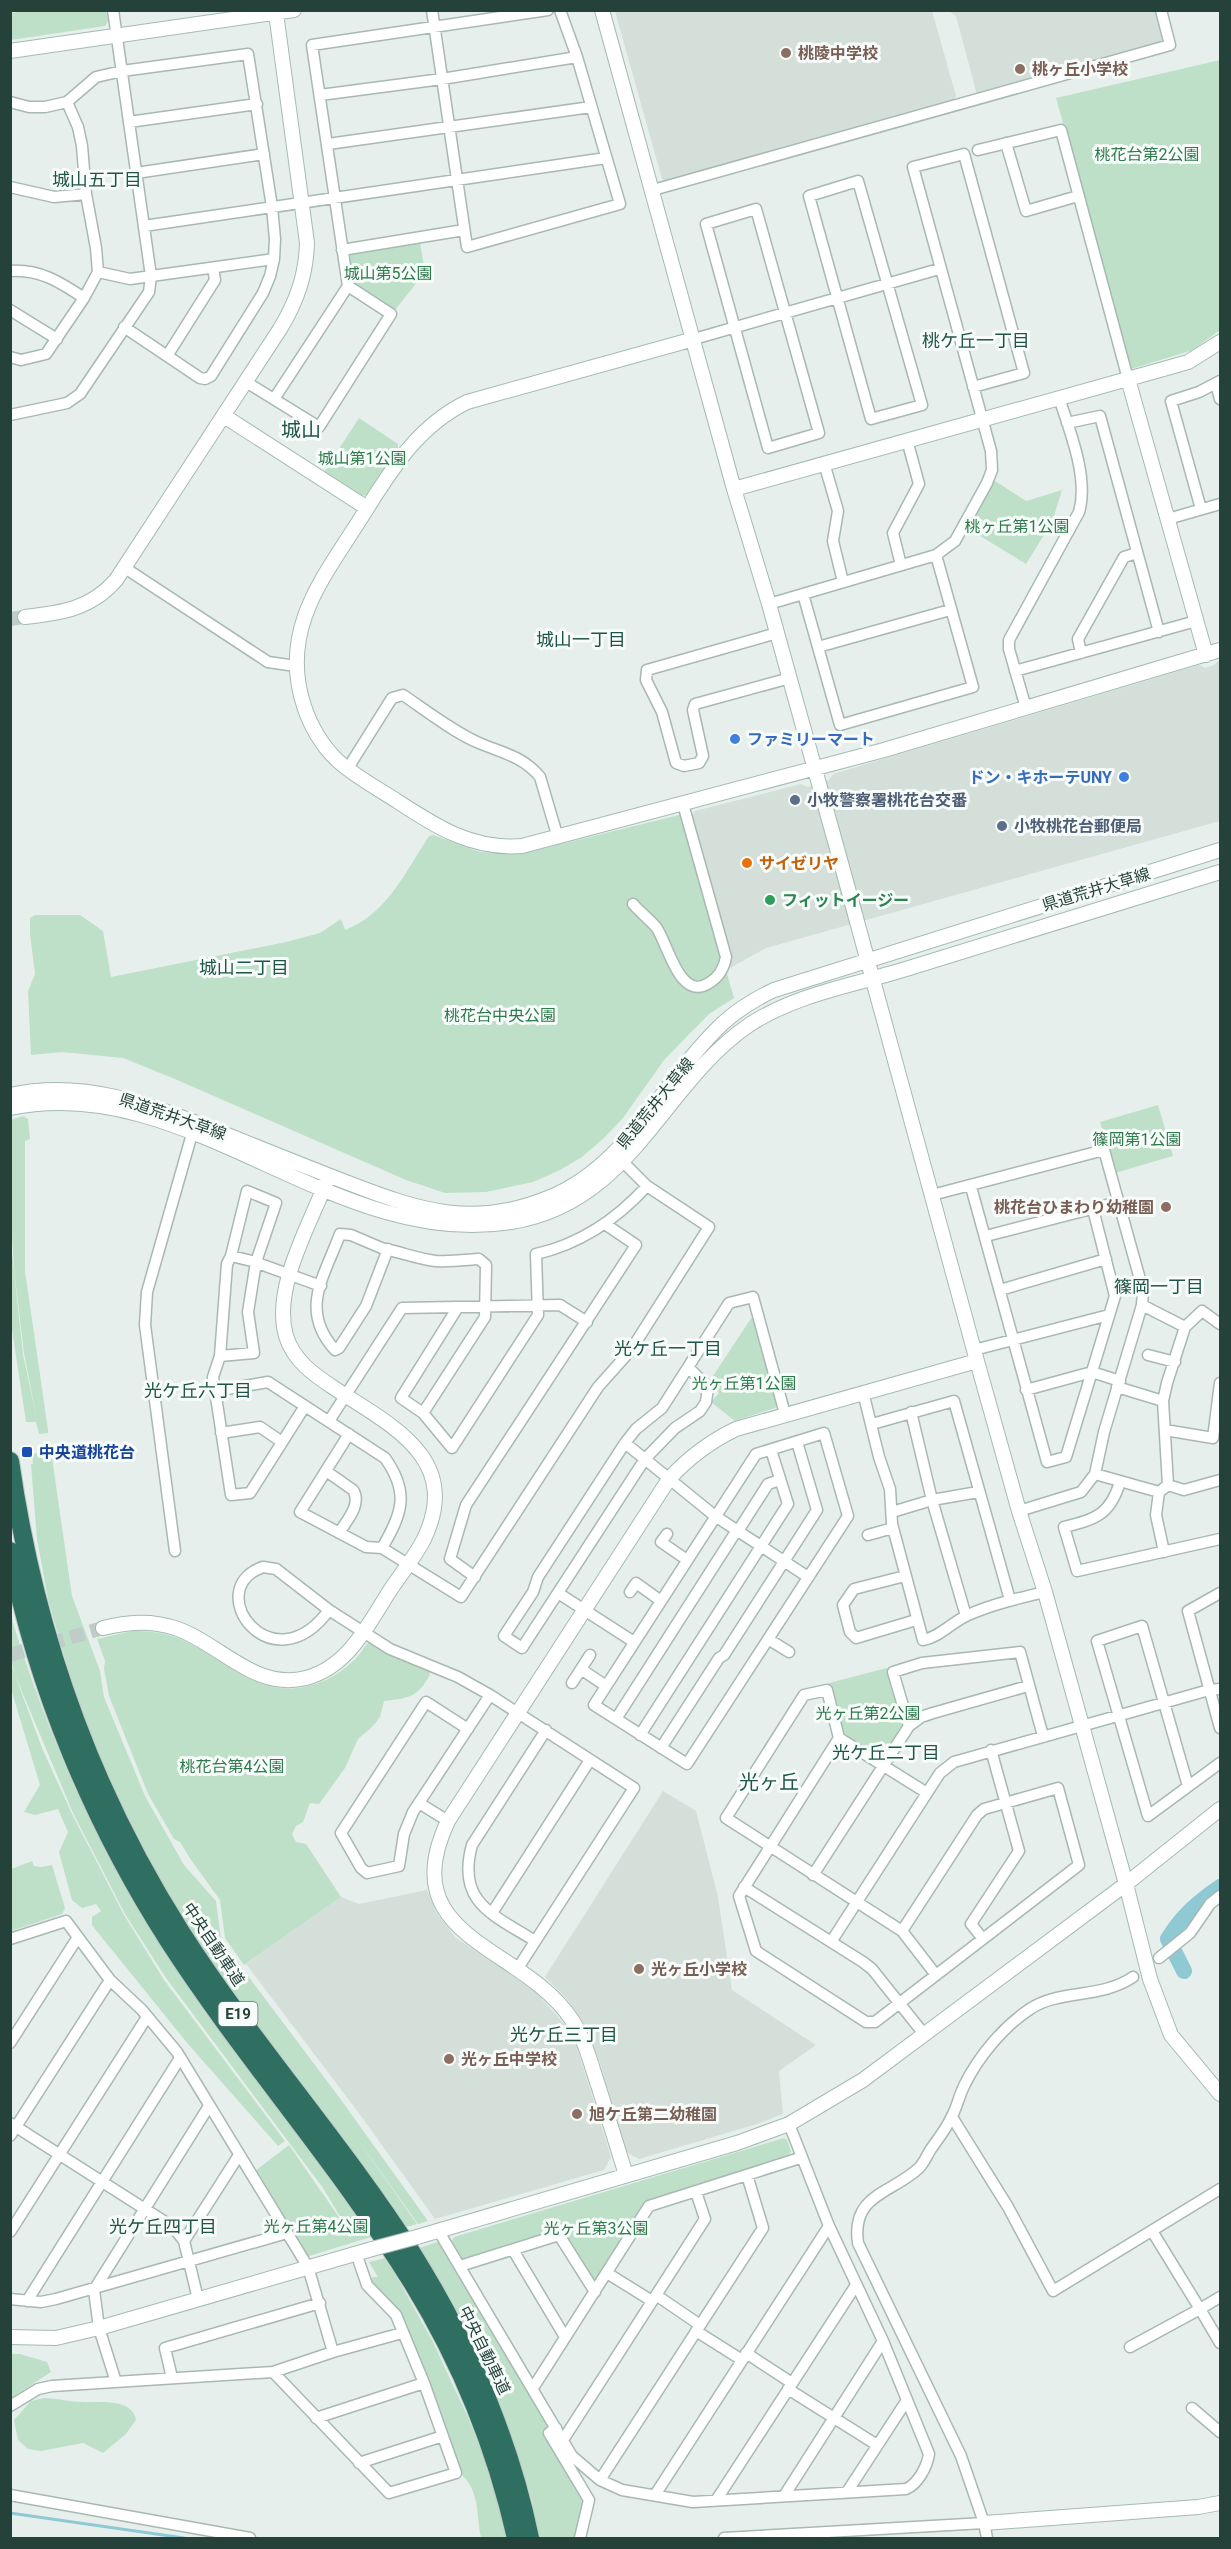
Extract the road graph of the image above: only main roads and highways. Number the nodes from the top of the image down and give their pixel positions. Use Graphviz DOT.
graph roads {
  1 [pos="10,1461"];
  2 [pos="10,1551"];
  3 [pos="516,2538"];
  4 [pos="530,2538"];
  1 -- 4 [label="highway, 中央自動車道 / E19"];
  2 -- 3 [label="highway, 中央自動車道 / E19"];
}
